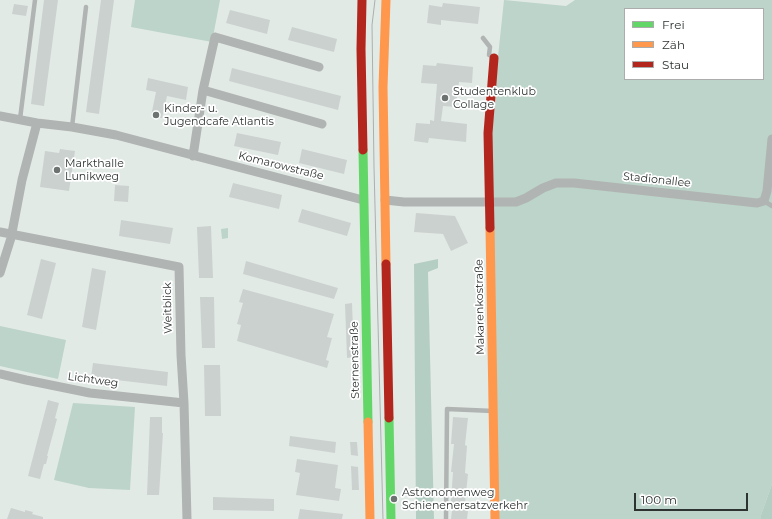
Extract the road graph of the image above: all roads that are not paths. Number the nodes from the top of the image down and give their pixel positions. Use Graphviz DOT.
graph roads {
  1 [pos="35,0"];
  2 [pos="362,0"];
  3 [pos="386,0"];
  4 [pos="86,7"];
  5 [pos="483,38"];
  6 [pos="494,58"];
  7 [pos="319,67"];
  8 [pos="203,90"];
  9 [pos="0,116"];
  10 [pos="20,119"];
  11 [pos="37,123"];
  12 [pos="322,124"];
  13 [pos="72,127"];
  14 [pos="772,139"];
  15 [pos="193,156"];
  16 [pos="769,191"];
  17 [pos="363,200"];
  18 [pos="385,200"];
  19 [pos="490,203"];
  20 [pos="768,204"];
  21 [pos="0,232"];
  22 [pos="12,234"];
  23 [pos="0,273"];
  24 [pos="0,374"];
  25 [pos="184,403"];
  26 [pos="493,411"];
  27 [pos="187,519"];
  28 [pos="370,519"];
  29 [pos="391,519"];
  30 [pos="446,519"];
  31 [pos="495,519"];
  1 -- 10 [label="lane"];
  2 -- 17 [label="street, Sternenstraße"];
  3 -- 18 [label="street"];
  4 -- 13 [label="lane"];
  5 -- 6 [label="lane, Makarenkostraße"];
  6 -- 19 [label="street, Makarenkostraße"];
  7 -- 8 [label="street"];
  8 -- 12 [label="street"];
  8 -- 15 [label="street"];
  9 -- 10 [label="street, Komarowstraße"];
  10 -- 11 [label="street, Komarowstraße"];
  11 -- 13 [label="street, Komarowstraße"];
  11 -- 22 [label="street"];
  13 -- 15 [label="street, Komarowstraße"];
  14 -- 16 [label="street, Stadionallee"];
  15 -- 17 [label="street, Komarowstraße"];
  16 -- 20 [label="street, Stadionallee"];
  17 -- 18 [label="street"];
  17 -- 28 [label="street, Sternenstraße"];
  18 -- 19 [label="street"];
  18 -- 29 [label="street"];
  19 -- 20 [label="street, Stadionallee"];
  19 -- 26 [label="street, Makarenkostraße"];
  21 -- 22 [label="street"];
  22 -- 23 [label="street"];
  22 -- 25 [label="street, Weitblick"];
  24 -- 25 [label="street, Lichtweg"];
  25 -- 27 [label="street, Weitblick"];
  26 -- 30 [label="lane"];
  26 -- 31 [label="street, Makarenkostraße"];
}
